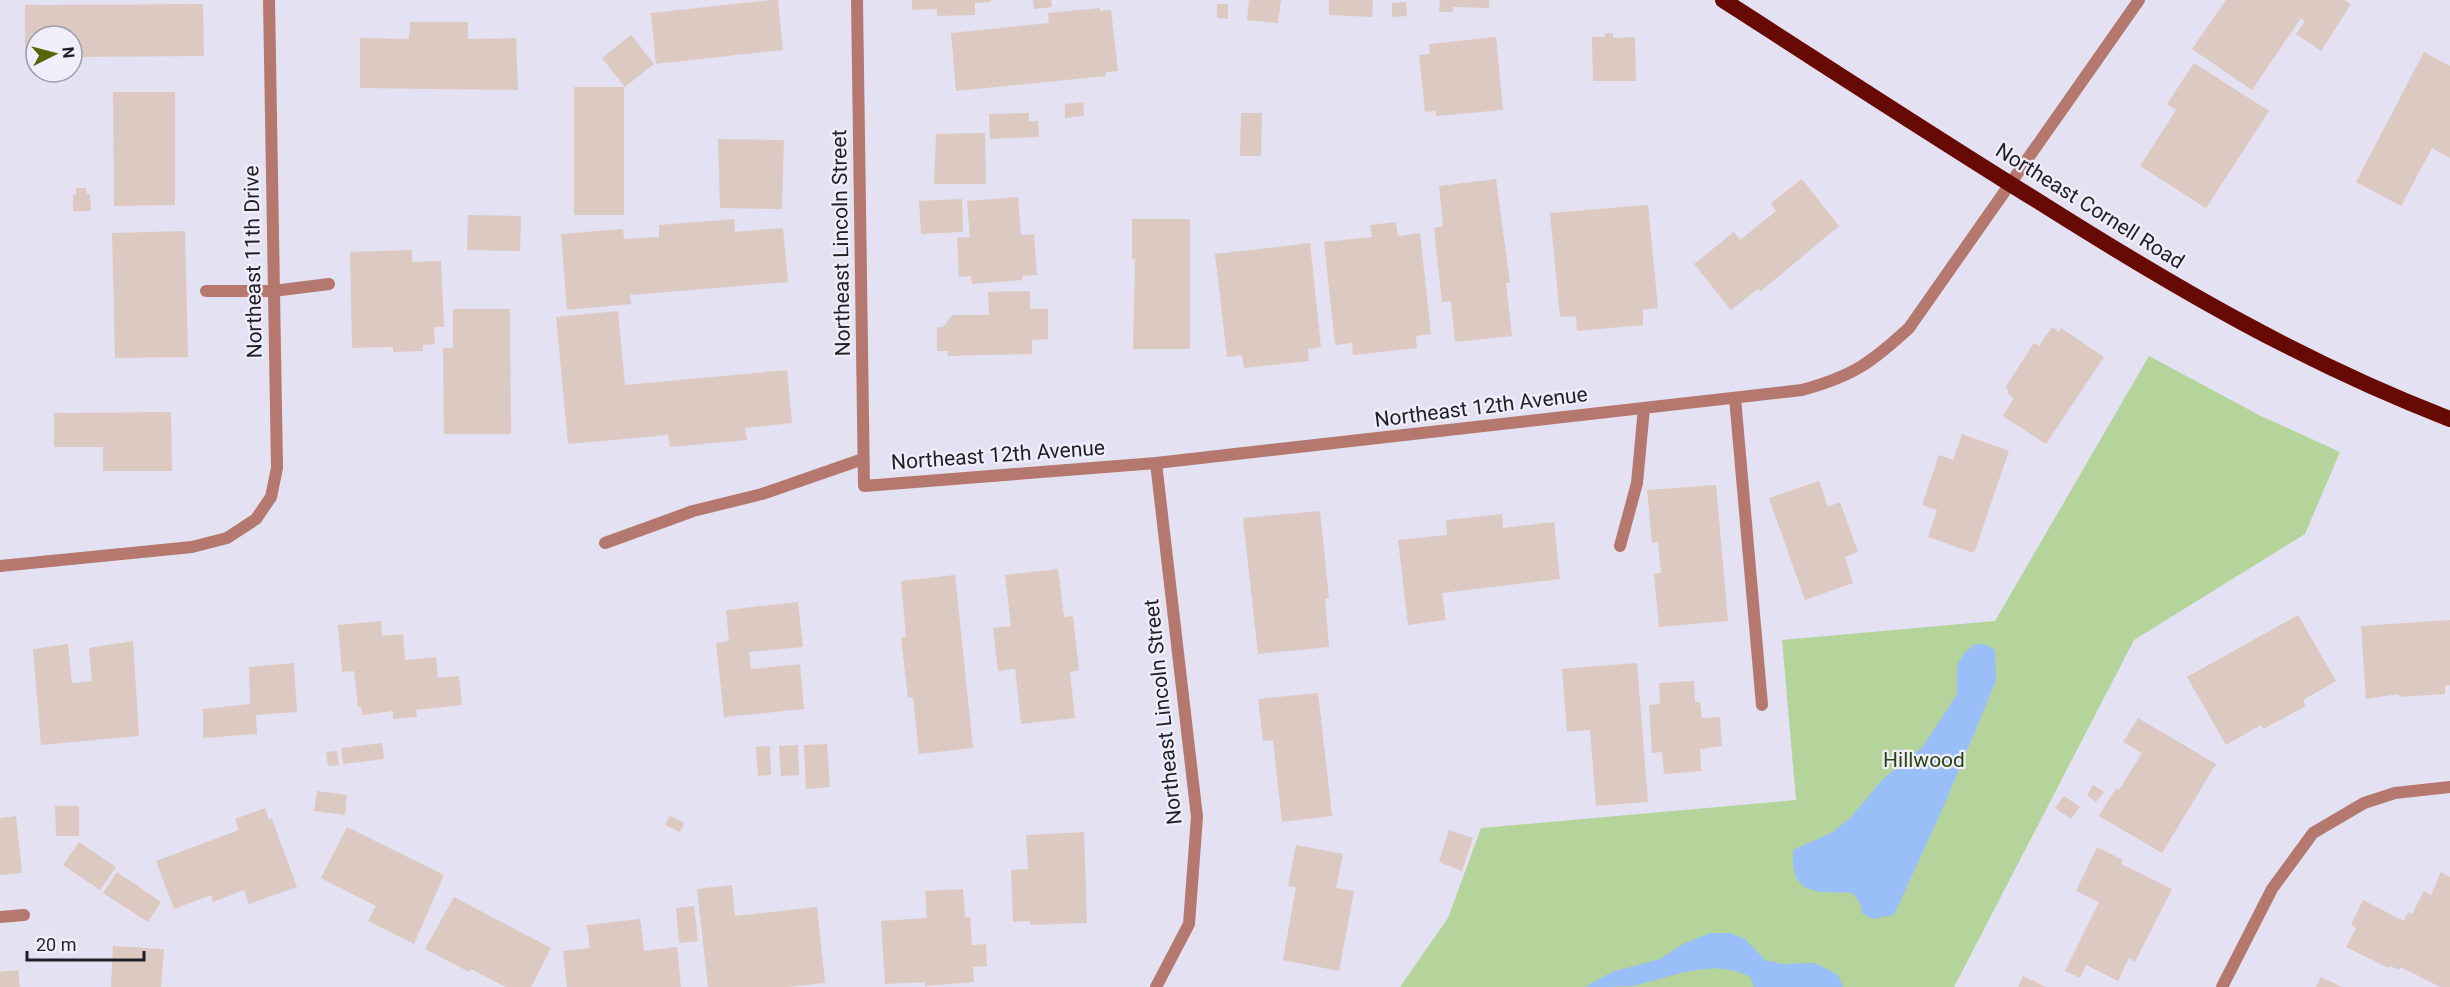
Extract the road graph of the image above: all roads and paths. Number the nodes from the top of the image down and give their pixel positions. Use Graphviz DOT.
graph roads {
  1 [pos="269,0"];
  2 [pos="857,0"];
  3 [pos="1723,0"];
  4 [pos="2139,0"];
  5 [pos="2011,185"];
  6 [pos="329,284"];
  7 [pos="206,291"];
  8 [pos="273,291"];
  9 [pos="1735,398"];
  10 [pos="1644,408"];
  11 [pos="2450,419"];
  12 [pos="863,459"];
  13 [pos="1156,463"];
  14 [pos="864,486"];
  15 [pos="605,543"];
  16 [pos="1620,546"];
  17 [pos="0,566"];
  18 [pos="1762,705"];
  19 [pos="2450,787"];
  20 [pos="24,915"];
  21 [pos="0,917"];
  22 [pos="1156,987"];
  23 [pos="2222,987"];
  1 -- 8 [label="street, Northeast 11th Drive"];
  2 -- 12 [label="street, Northeast Lincoln Street"];
  3 -- 5 [label="highway, Northeast Cornell Road"];
  4 -- 5 [label="street, Northeast 12th Avenue"];
  5 -- 9 [label="street, Northeast 12th Avenue"];
  5 -- 11 [label="highway, Northeast Cornell Road"];
  6 -- 8 [label="street"];
  7 -- 8 [label="street"];
  8 -- 17 [label="street, Northeast 11th Drive"];
  9 -- 10 [label="street, Northeast 12th Avenue"];
  9 -- 18 [label="street"];
  10 -- 13 [label="street, Northeast 12th Avenue"];
  10 -- 16 [label="street"];
  12 -- 14 [label="street, Northeast Lincoln Street"];
  12 -- 15 [label="street"];
  13 -- 14 [label="street, Northeast 12th Avenue"];
  13 -- 22 [label="street, Northeast Lincoln Street"];
  19 -- 23 [label="street"];
  20 -- 21 [label="street"];
}
